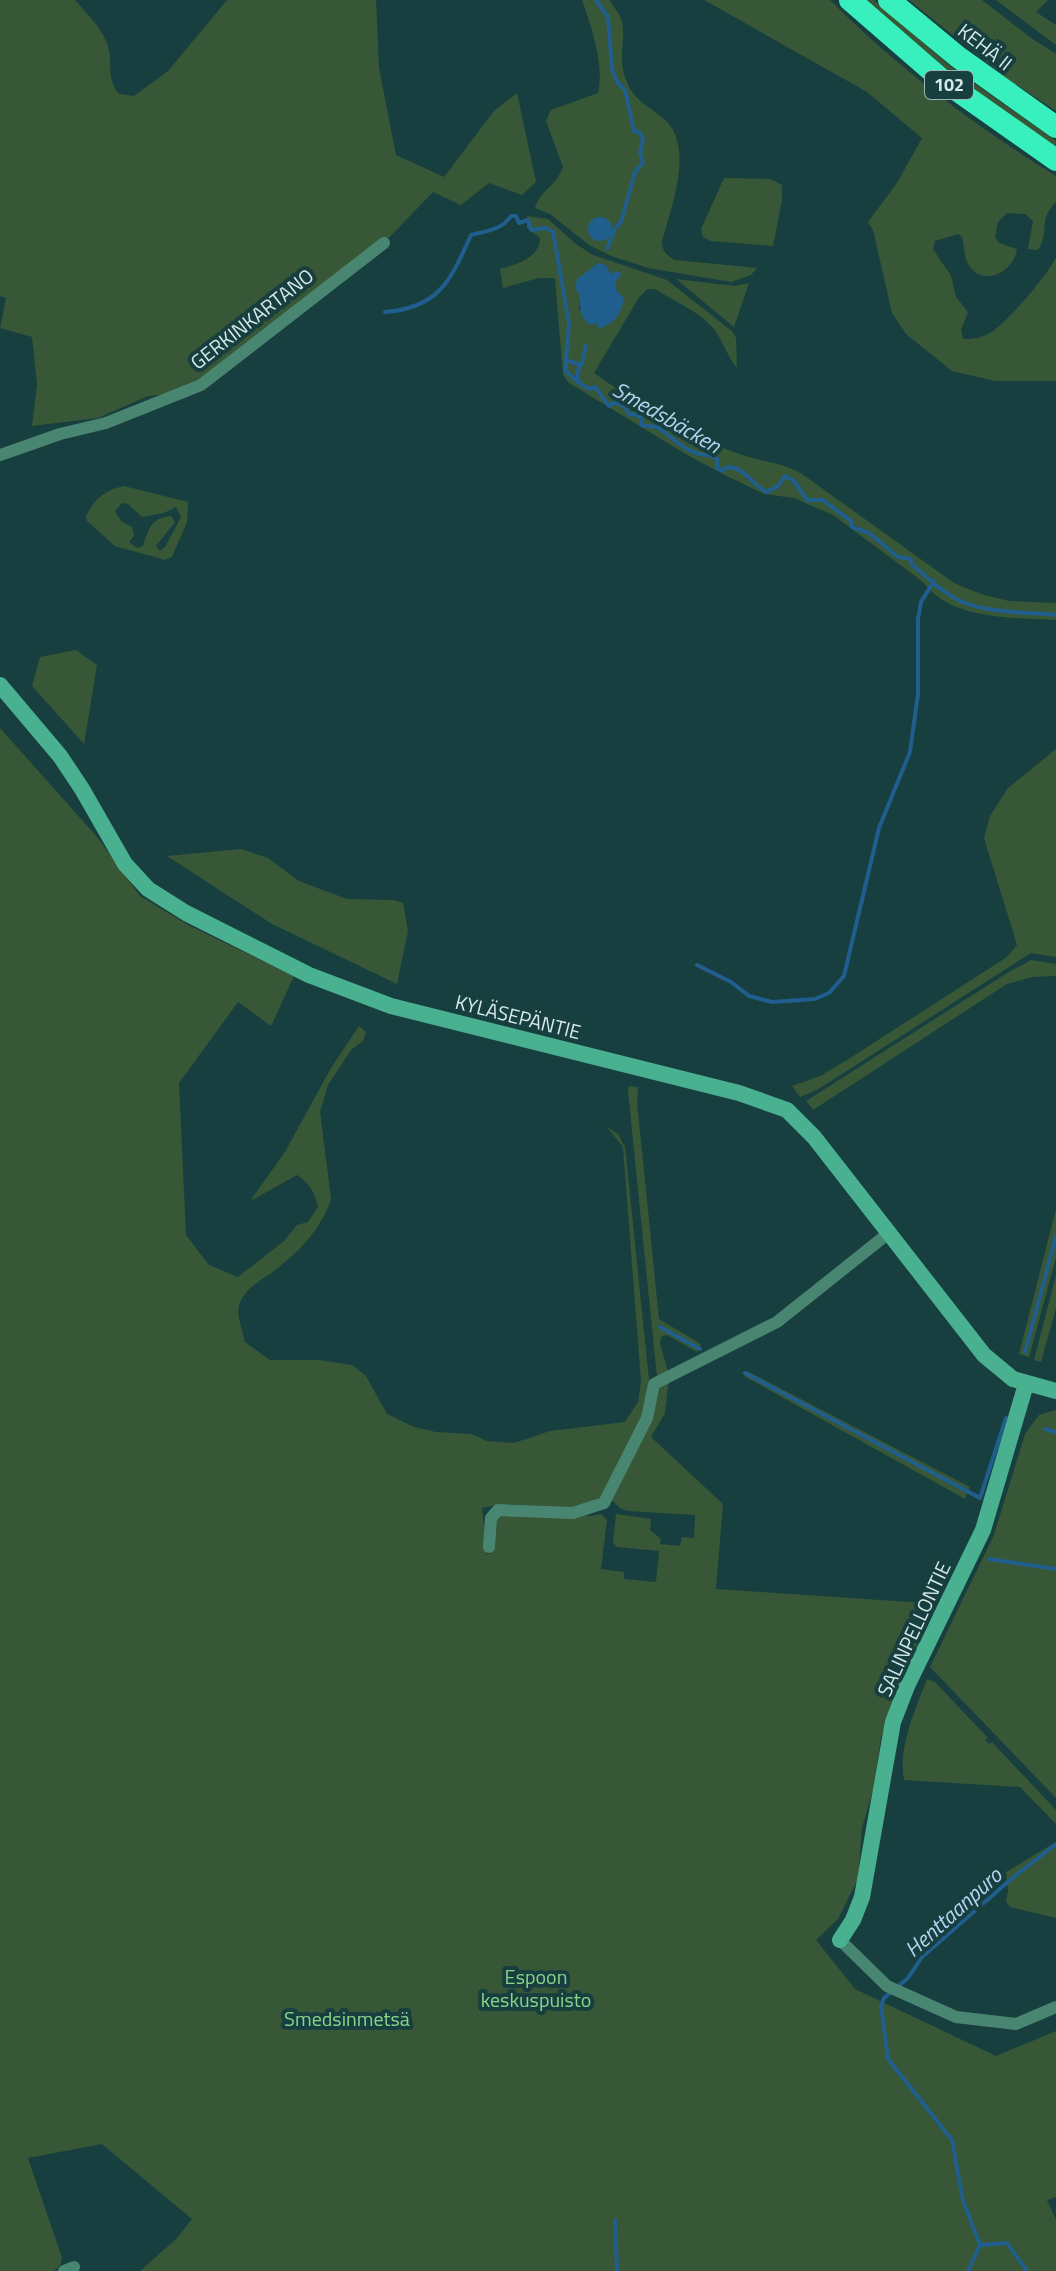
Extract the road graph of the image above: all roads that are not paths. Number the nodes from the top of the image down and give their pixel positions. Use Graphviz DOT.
graph roads {
  1 [pos="850,0"];
  2 [pos="889,0"];
  3 [pos="1056,127"];
  4 [pos="1056,160"];
  5 [pos="384,243"];
  6 [pos="0,455"];
  7 [pos="0,685"];
  8 [pos="890,1232"];
  9 [pos="1026,1384"];
  10 [pos="1056,1391"];
  11 [pos="489,1547"];
  12 [pos="840,1940"];
  13 [pos="1056,2007"];
  1 -- 4 [label="highway, 102"];
  2 -- 3 [label="highway, KEHÄ II / 102"];
  5 -- 6 [label="street, GERKINKARTANO"];
  7 -- 8 [label="main road, KYLÄSEPÄNTIE"];
  8 -- 9 [label="main road, KYLÄSEPÄNTIE"];
  8 -- 11 [label="street"];
  9 -- 10 [label="main road, KYLÄSEPÄNTIE"];
  9 -- 12 [label="main road, SALINPELLONTIE"];
  12 -- 13 [label="street"];
}
